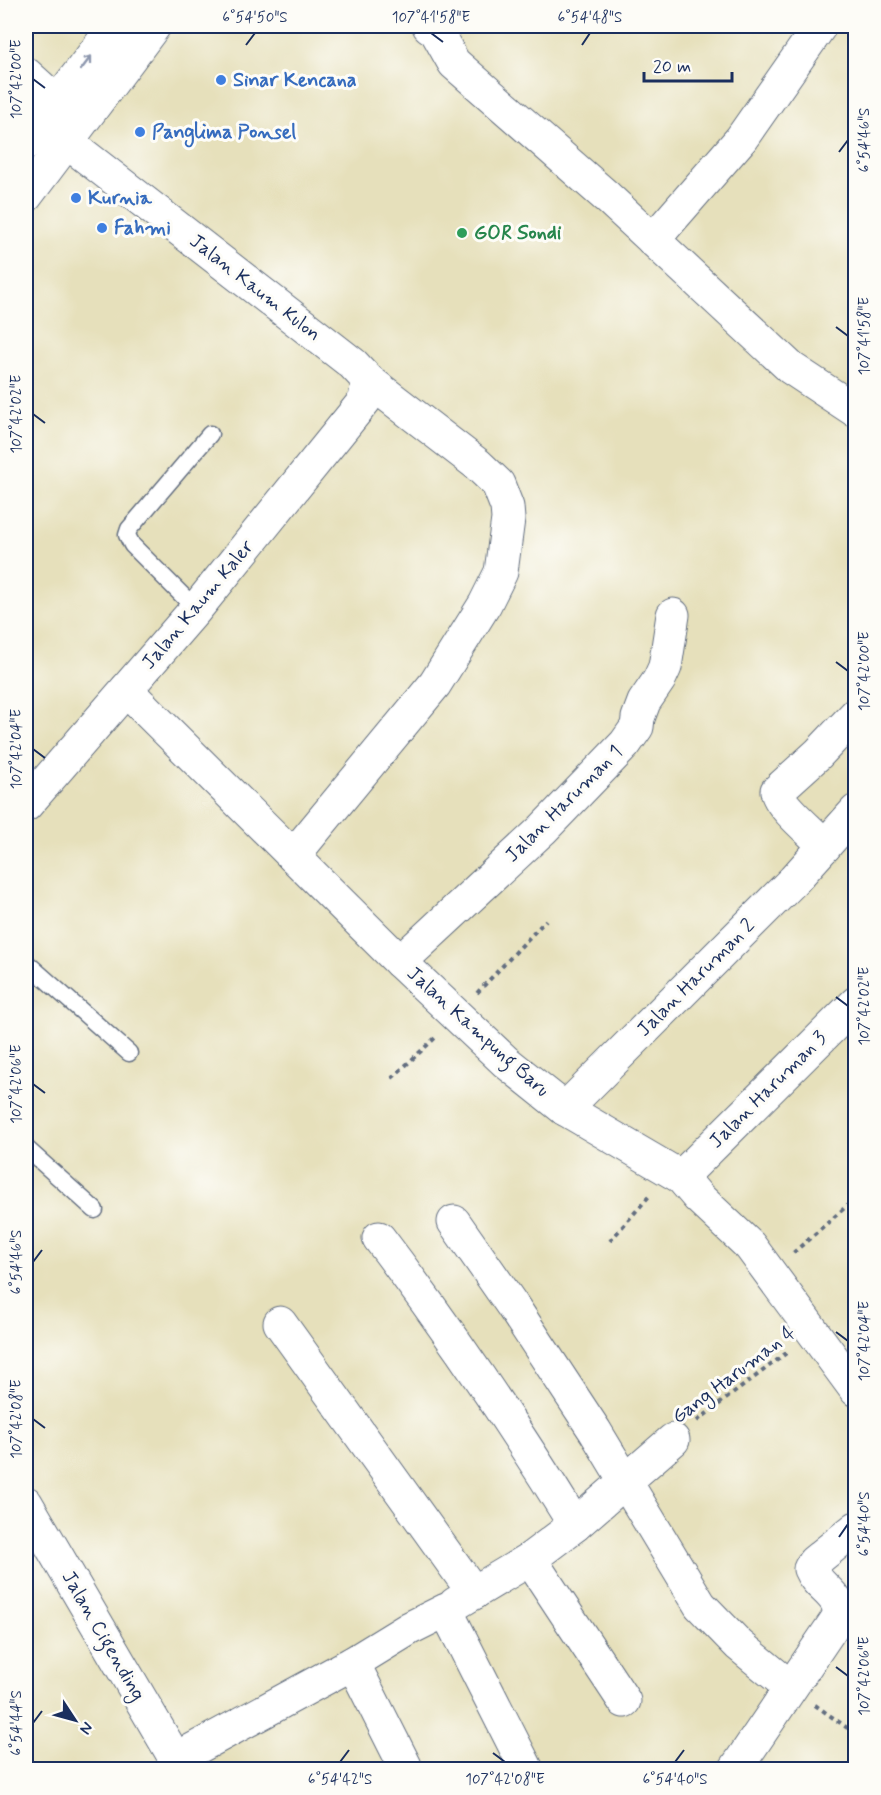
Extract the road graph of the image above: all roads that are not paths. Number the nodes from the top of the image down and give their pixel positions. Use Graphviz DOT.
graph roads {
  1 [pos="115,26"];
  2 [pos="154,26"];
  3 [pos="429,26"];
  4 [pos="820,26"];
  5 [pos="26,74"];
  6 [pos="57,102"];
  7 [pos="67,142"];
  8 [pos="26,143"];
  9 [pos="26,196"];
  10 [pos="653,240"];
  11 [pos="366,390"];
  12 [pos="855,411"];
  13 [pos="210,434"];
  14 [pos="196,609"];
  15 [pos="673,615"];
  16 [pos="126,690"];
  17 [pos="855,714"];
  18 [pos="26,805"];
  19 [pos="855,812"];
  20 [pos="825,846"];
  21 [pos="293,856"];
  22 [pos="26,962"];
  23 [pos="400,962"];
  24 [pos="855,1003"];
  25 [pos="129,1053"];
  26 [pos="565,1109"];
  27 [pos="26,1148"];
  28 [pos="676,1174"];
  29 [pos="95,1210"];
  30 [pos="454,1222"];
  31 [pos="379,1238"];
  32 [pos="280,1323"];
  33 [pos="855,1390"];
  34 [pos="673,1440"];
  35 [pos="625,1482"];
  36 [pos="26,1503"];
  37 [pos="575,1524"];
  38 [pos="855,1528"];
  39 [pos="530,1559"];
  40 [pos="474,1593"];
  41 [pos="446,1610"];
  42 [pos="353,1663"];
  43 [pos="790,1687"];
  44 [pos="624,1701"];
  45 [pos="179,1764"];
  46 [pos="405,1766"];
  47 [pos="527,1770"];
  48 [pos="735,1770"];
  6 -- 1 [label="main road, one-way"];
  2 -- 7 [label="main road"];
  3 -- 10 [label="main road"];
  4 -- 10 [label="main road"];
  5 -- 6 [label="main road"];
  6 -- 8 [label="main road"];
  7 -- 9 [label="main road"];
  7 -- 11 [label="main road, Jalan Kaum Kulon"];
  10 -- 12 [label="main road"];
  11 -- 14 [label="main road, Jalan Kaum Kaler"];
  11 -- 21 [label="main road, Jalan Kaum Kulon"];
  13 -- 14 [label="lane"];
  14 -- 16 [label="main road, Jalan Kaum Kaler"];
  15 -- 23 [label="main road, Jalan Haruman 1"];
  16 -- 18 [label="main road, Jalan Kaum Kaler"];
  16 -- 21 [label="main road, Jalan Kampung Baru"];
  17 -- 20 [label="main road"];
  19 -- 20 [label="main road, Jalan Haruman 2"];
  20 -- 26 [label="main road, Jalan Haruman 2"];
  21 -- 23 [label="main road, Jalan Kampung Baru"];
  22 -- 25 [label="lane"];
  23 -- 26 [label="main road, Jalan Kampung Baru"];
  24 -- 28 [label="main road, Jalan Haruman 3"];
  26 -- 28 [label="main road, Jalan Kampung Baru"];
  27 -- 29 [label="lane"];
  28 -- 33 [label="main road, Jalan Kampung Baru"];
  30 -- 35 [label="main road"];
  31 -- 37 [label="main road"];
  32 -- 40 [label="main road"];
  34 -- 35 [label="main road"];
  35 -- 37 [label="main road"];
  35 -- 43 [label="main road"];
  36 -- 45 [label="main road, Jalan Cigending"];
  37 -- 39 [label="main road"];
  38 -- 43 [label="main road"];
  39 -- 40 [label="main road"];
  39 -- 44 [label="main road"];
  40 -- 41 [label="main road"];
  41 -- 42 [label="main road"];
  41 -- 47 [label="main road"];
  42 -- 45 [label="main road"];
  42 -- 46 [label="main road"];
  43 -- 48 [label="main road"];
}
